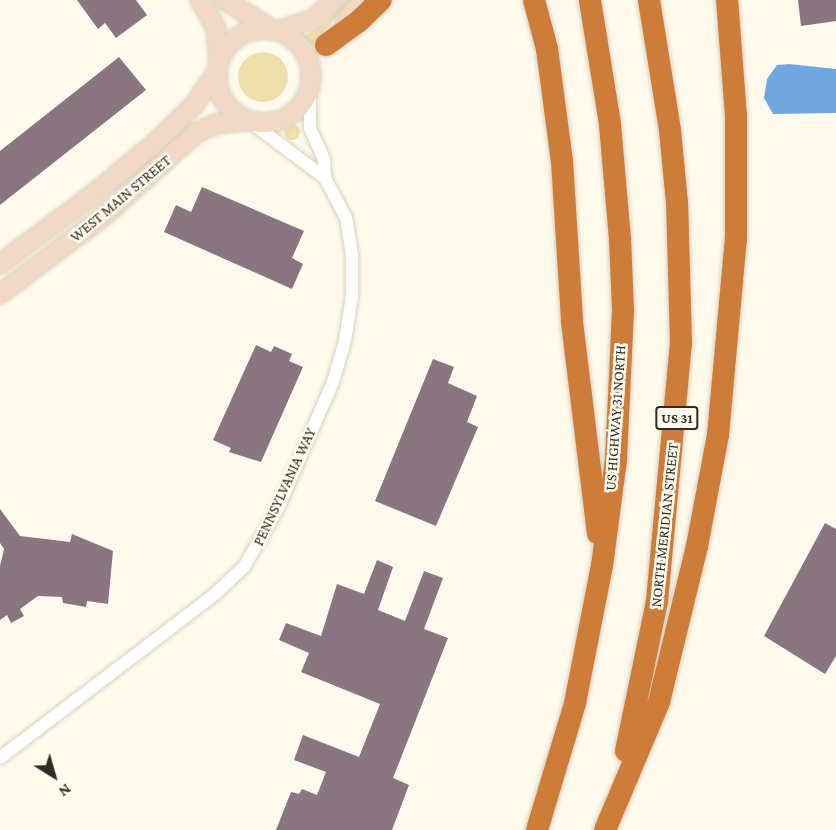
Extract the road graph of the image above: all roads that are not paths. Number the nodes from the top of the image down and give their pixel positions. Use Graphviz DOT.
graph roads {
  1 [pos="200,0"];
  2 [pos="225,0"];
  3 [pos="334,0"];
  4 [pos="364,0"];
  5 [pos="381,0"];
  6 [pos="519,0"];
  7 [pos="534,0"];
  8 [pos="590,0"];
  9 [pos="649,0"];
  10 [pos="727,0"];
  11 [pos="541,26"];
  12 [pos="276,31"];
  13 [pos="326,45"];
  14 [pos="218,67"];
  15 [pos="310,80"];
  16 [pos="248,120"];
  17 [pos="325,178"];
  18 [pos="0,264"];
  19 [pos="0,294"];
  20 [pos="602,566"];
  21 [pos="0,758"];
  22 [pos="537,830"];
  23 [pos="603,830"];
  1 -- 14 [label="main road"];
  2 -- 12 [label="main road"];
  3 -- 12 [label="main road"];
  4 -- 13 [label="main road"];
  5 -- 13 [label="highway"];
  6 -- 11 [label="highway"];
  7 -- 11 [label="highway"];
  8 -- 20 [label="highway, US HIGHWAY 31 NORTH"];
  9 -- 23 [label="highway, NORTH MERIDIAN STREET / US 31"];
  10 -- 23 [label="highway"];
  11 -- 20 [label="highway"];
  12 -- 14 [label="main road"];
  12 -- 15 [label="main road"];
  13 -- 15 [label="main road"];
  14 -- 16 [label="main road"];
  14 -- 18 [label="main road, WEST MAIN STREET"];
  15 -- 16 [label="main road"];
  15 -- 17 [label="street, PENNSYLVANIA WAY"];
  16 -- 17 [label="street, PENNSYLVANIA WAY"];
  16 -- 19 [label="main road, WEST MAIN STREET"];
  17 -- 21 [label="street, PENNSYLVANIA WAY"];
  20 -- 22 [label="highway, US HIGHWAY 31 NORTH"];
}
